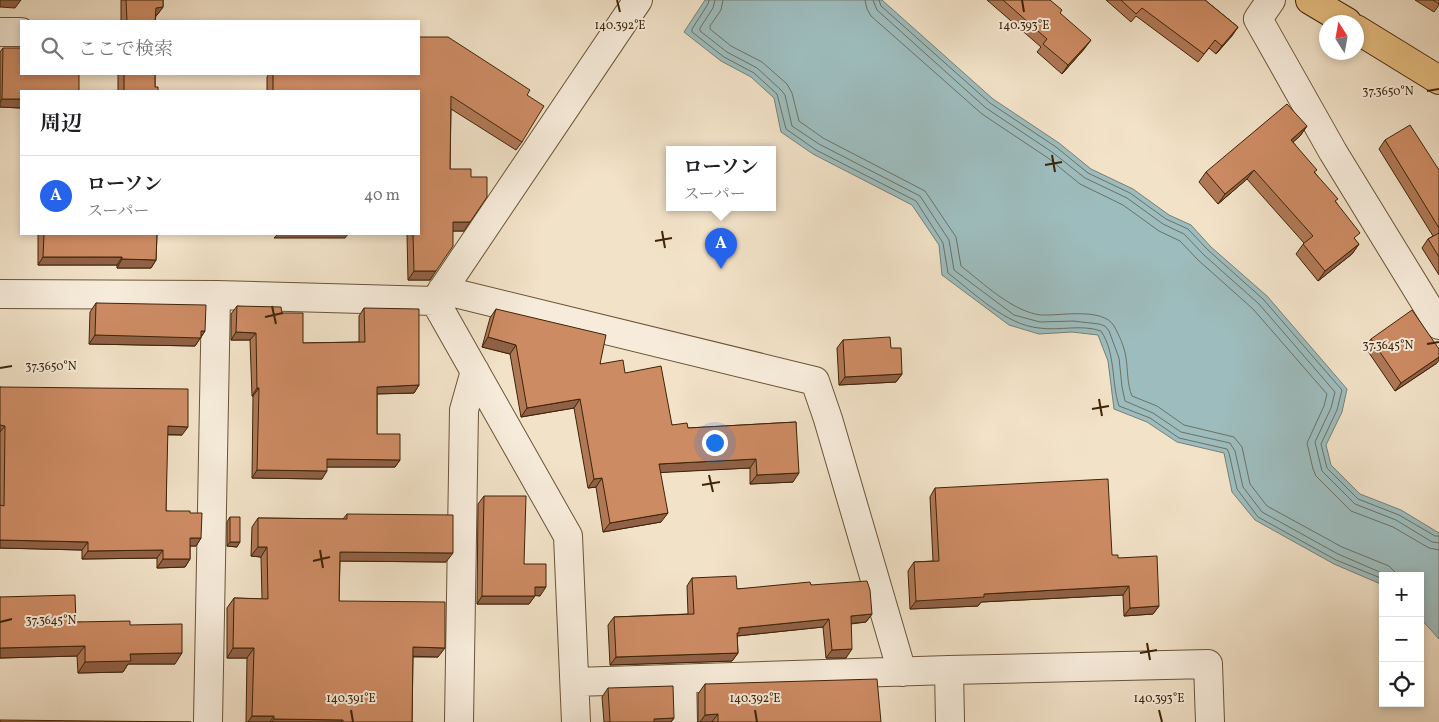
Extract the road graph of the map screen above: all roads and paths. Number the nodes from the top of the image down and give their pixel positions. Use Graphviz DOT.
graph roads {
  1 [pos="638,0"];
  2 [pos="1271,0"];
  3 [pos="1310,0"];
  4 [pos="1335,15"];
  5 [pos="0,32"];
  6 [pos="20,32"];
  7 [pos="1364,33"];
  8 [pos="1439,80"];
  9 [pos="0,294"];
  10 [pos="216,295"];
  11 [pos="438,296"];
  12 [pos="1439,324"];
  13 [pos="474,371"];
  14 [pos="949,670"];
  15 [pos="902,672"];
  16 [pos="682,678"];
  17 [pos="575,682"];
  18 [pos="208,722"];
  19 [pos="459,722"];
  20 [pos="576,722"];
  21 [pos="683,722"];
  22 [pos="950,722"];
  23 [pos="1210,722"];
  1 -- 11 [label="street"];
  2 -- 12 [label="street"];
  3 -- 4 [label="highway"];
  5 -- 6 [label="street"];
  7 -- 8 [label="highway"];
  9 -- 10 [label="street"];
  10 -- 11 [label="street"];
  10 -- 18 [label="street"];
  11 -- 13 [label="street"];
  11 -- 15 [label="street"];
  13 -- 17 [label="street"];
  13 -- 19 [label="street"];
  14 -- 15 [label="street"];
  14 -- 22 [label="street"];
  14 -- 23 [label="street"];
  15 -- 16 [label="street"];
  16 -- 17 [label="street"];
  16 -- 21 [label="street"];
  17 -- 20 [label="street"];
}
